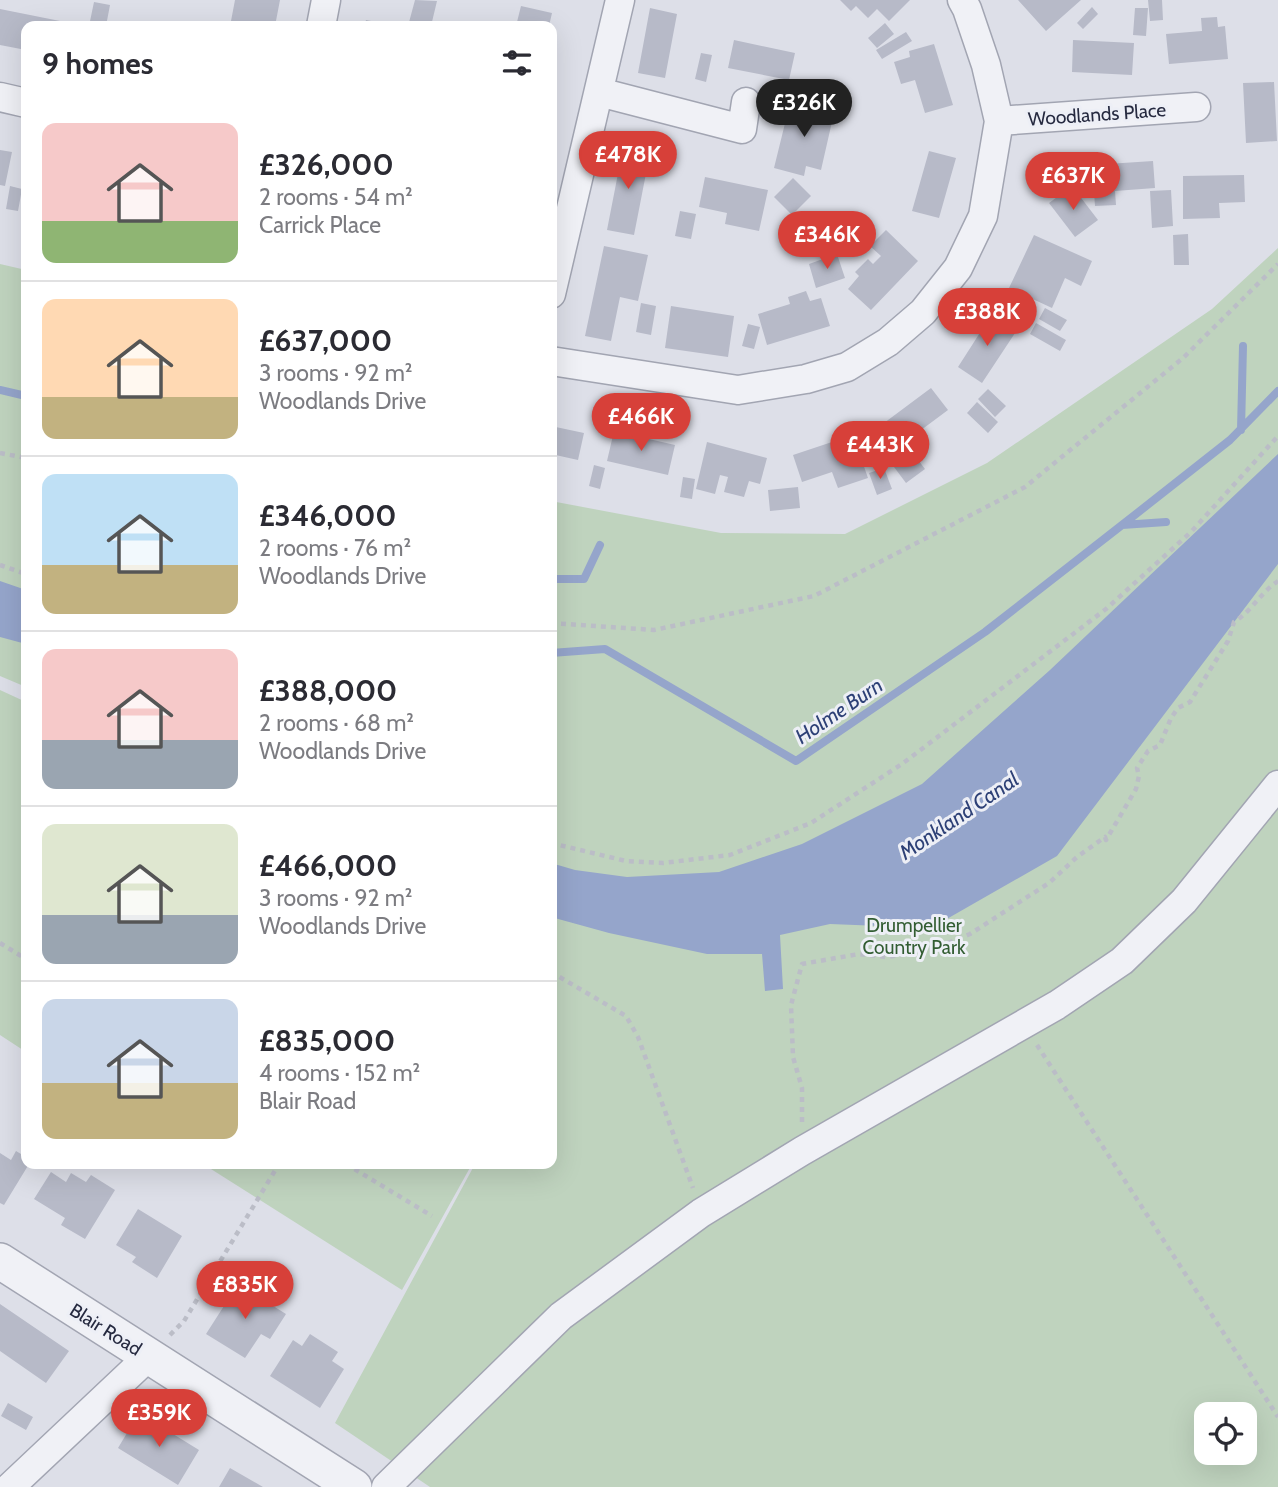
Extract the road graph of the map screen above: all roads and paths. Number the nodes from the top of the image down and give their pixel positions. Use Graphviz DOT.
graph roads {
  1 [pos="327,0"];
  2 [pos="620,0"];
  3 [pos="962,0"];
  4 [pos="322,21"];
  5 [pos="599,93"];
  6 [pos="0,97"];
  7 [pos="21,102"];
  8 [pos="1196,107"];
  9 [pos="999,121"];
  10 [pos="741,128"];
  11 [pos="1278,264"];
  12 [pos="557,269"];
  13 [pos="557,363"];
  14 [pos="1278,436"];
  15 [pos="0,453"];
  16 [pos="21,457"];
  17 [pos="0,565"];
  18 [pos="21,572"];
  19 [pos="1278,581"];
  20 [pos="557,623"];
  21 [pos="1278,785"];
  22 [pos="557,844"];
  23 [pos="0,943"];
  24 [pos="21,956"];
  25 [pos="557,976"];
  26 [pos="1023,1024"];
  27 [pos="802,1151"];
  28 [pos="275,1169"];
  29 [pos="354,1169"];
  30 [pos="701,1213"];
  31 [pos="432,1216"];
  32 [pos="0,1261"];
  33 [pos="149,1356"];
  34 [pos="1278,1418"];
  35 [pos="10,1487"];
  36 [pos="354,1487"];
  37 [pos="386,1487"];
  1 -- 4 [label="street"];
  2 -- 5 [label="street"];
  3 -- 9 [label="street"];
  5 -- 10 [label="street"];
  5 -- 12 [label="street"];
  6 -- 7 [label="street"];
  8 -- 9 [label="street, Woodlands Place"];
  9 -- 13 [label="street"];
  11 -- 20 [label="path"];
  14 -- 22 [label="path"];
  15 -- 16 [label="path"];
  17 -- 18 [label="path"];
  19 -- 27 [label="path"];
  21 -- 26 [label="street"];
  23 -- 24 [label="path"];
  25 -- 30 [label="path"];
  26 -- 27 [label="street"];
  26 -- 34 [label="path"];
  27 -- 30 [label="street"];
  28 -- 33 [label="path"];
  29 -- 31 [label="path"];
  30 -- 37 [label="street"];
  32 -- 33 [label="street, Blair Road"];
  33 -- 35 [label="street"];
  33 -- 36 [label="street, Blair Road"];
}
